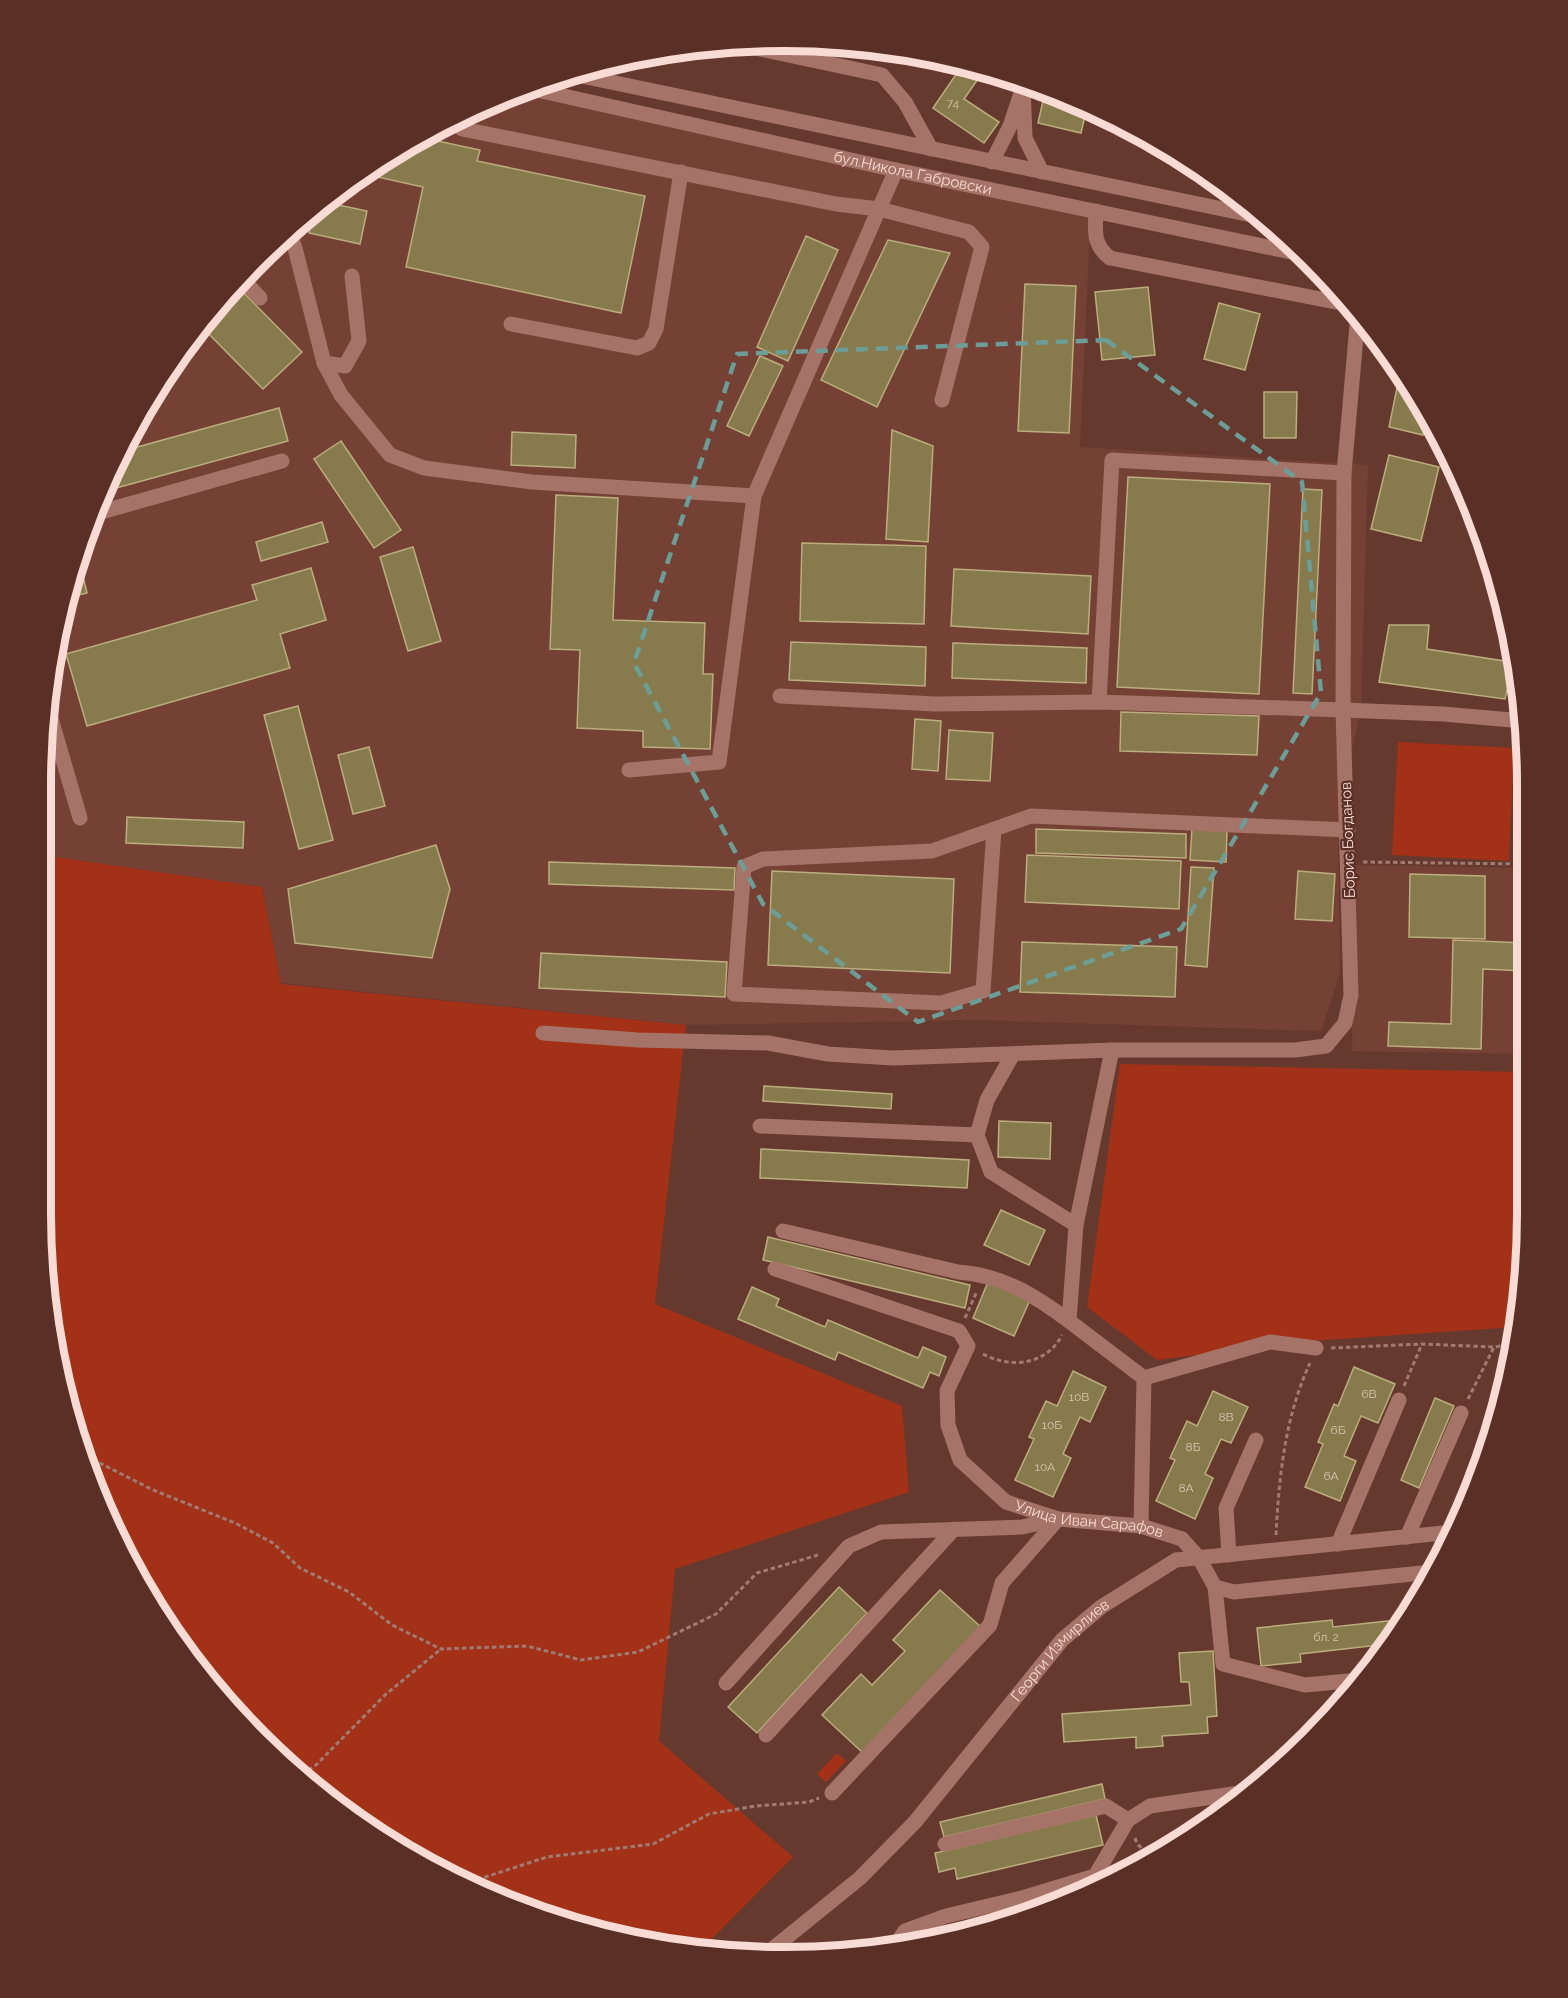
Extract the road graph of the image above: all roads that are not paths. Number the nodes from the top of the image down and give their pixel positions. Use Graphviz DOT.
graph roads {
  1 [pos="772,51"];
  2 [pos="590,77"];
  3 [pos="1021,90"];
  4 [pos="1023,91"];
  5 [pos="544,92"];
  6 [pos="462,129"];
  7 [pos="931,149"];
  8 [pos="992,162"];
  9 [pos="896,170"];
  10 [pos="681,172"];
  11 [pos="1042,172"];
  12 [pos="879,209"];
  13 [pos="1096,212"];
  14 [pos="1244,213"];
  15 [pos="292,241"];
  16 [pos="1286,251"];
  17 [pos="352,276"];
  18 [pos="248,285"];
  19 [pos="260,298"];
  20 [pos="1336,302"];
  21 [pos="511,324"];
  22 [pos="1357,327"];
  23 [pos="324,363"];
  24 [pos="942,400"];
  25 [pos="282,461"];
  26 [pos="1344,473"];
  27 [pos="754,496"];
  28 [pos="104,511"];
  29 [pos="780,696"];
  30 [pos="1099,702"];
  31 [pos="1344,710"];
  32 [pos="1514,720"];
  33 [pos="54,728"];
  34 [pos="629,770"];
  35 [pos="80,818"];
  36 [pos="994,829"];
  37 [pos="1348,830"];
  38 [pos="543,1033"];
  39 [pos="1112,1050"];
  40 [pos="1013,1054"];
  41 [pos="760,1126"];
  42 [pos="977,1135"];
  43 [pos="1076,1224"];
  44 [pos="783,1231"];
  45 [pos="775,1269"];
  46 [pos="1069,1321"];
  47 [pos="1316,1348"];
  48 [pos="1144,1378"];
  49 [pos="1399,1400"];
  50 [pos="1461,1413"];
  51 [pos="1256,1440"];
  52 [pos="1058,1519"];
  53 [pos="1141,1526"];
  54 [pos="954,1529"];
  55 [pos="1443,1533"];
  56 [pos="1407,1537"];
  57 [pos="1338,1544"];
  58 [pos="1229,1555"];
  59 [pos="1199,1558"];
  60 [pos="1423,1573"];
  61 [pos="1215,1587"];
  62 [pos="1348,1681"];
  63 [pos="726,1683"];
  64 [pos="766,1735"];
  65 [pos="832,1792"];
  66 [pos="1232,1794"];
  67 [pos="1128,1820"];
  68 [pos="945,1844"];
  69 [pos="901,1937"];
  70 [pos="775,1947"];
  1 -- 7 [label="street"];
  2 -- 7 [label="street, бул.Никола Габровски"];
  3 -- 8 [label="street"];
  4 -- 11 [label="street"];
  5 -- 9 [label="street, бул.Никола Габровски"];
  6 -- 10 [label="street"];
  7 -- 8 [label="street, бул.Никола Габровски"];
  8 -- 11 [label="street, бул.Никола Габровски"];
  9 -- 12 [label="street"];
  9 -- 13 [label="street, бул.Никола Габровски"];
  10 -- 12 [label="street"];
  10 -- 21 [label="street"];
  11 -- 14 [label="street, бул.Никола Габровски"];
  12 -- 24 [label="street"];
  12 -- 27 [label="street"];
  13 -- 16 [label="street, бул.Никола Габровски"];
  13 -- 20 [label="street"];
  15 -- 23 [label="street"];
  17 -- 23 [label="street"];
  18 -- 19 [label="street"];
  22 -- 26 [label="street, Борис Богданов"];
  23 -- 27 [label="street"];
  25 -- 28 [label="street"];
  26 -- 30 [label="street"];
  26 -- 31 [label="street, Борис Богданов"];
  27 -- 34 [label="street"];
  29 -- 30 [label="street"];
  30 -- 31 [label="street"];
  31 -- 32 [label="street"];
  31 -- 37 [label="street, Борис Богданов"];
  33 -- 35 [label="street"];
  36 -- 36 [label="street"];
  36 -- 37 [label="street"];
  37 -- 39 [label="street, Борис Богданов"];
  38 -- 40 [label="street, Борис Богданов"];
  39 -- 40 [label="street, Борис Богданов"];
  39 -- 43 [label="street"];
  40 -- 42 [label="street"];
  41 -- 42 [label="street"];
  42 -- 43 [label="street"];
  43 -- 46 [label="street"];
  44 -- 46 [label="street"];
  45 -- 52 [label="street, Улица Иван Сарафов"];
  46 -- 48 [label="street"];
  47 -- 48 [label="street"];
  48 -- 53 [label="street"];
  49 -- 57 [label="street"];
  50 -- 56 [label="street"];
  51 -- 58 [label="street"];
  52 -- 53 [label="street, Улица Иван Сарафов"];
  52 -- 54 [label="street"];
  52 -- 65 [label="street"];
  53 -- 59 [label="street, Улица Иван Сарафов"];
  54 -- 63 [label="street"];
  54 -- 64 [label="street"];
  55 -- 56 [label="street, Георги Измирлиев"];
  56 -- 57 [label="street, Георги Измирлиев"];
  57 -- 58 [label="street, Георги Измирлиев"];
  58 -- 59 [label="street, Георги Измирлиев"];
  59 -- 61 [label="street, Улица Иван Сарафов"];
  59 -- 70 [label="street, Георги Измирлиев"];
  60 -- 61 [label="street"];
  61 -- 62 [label="street"];
  66 -- 67 [label="street"];
  67 -- 68 [label="street"];
  67 -- 69 [label="street"];
}
